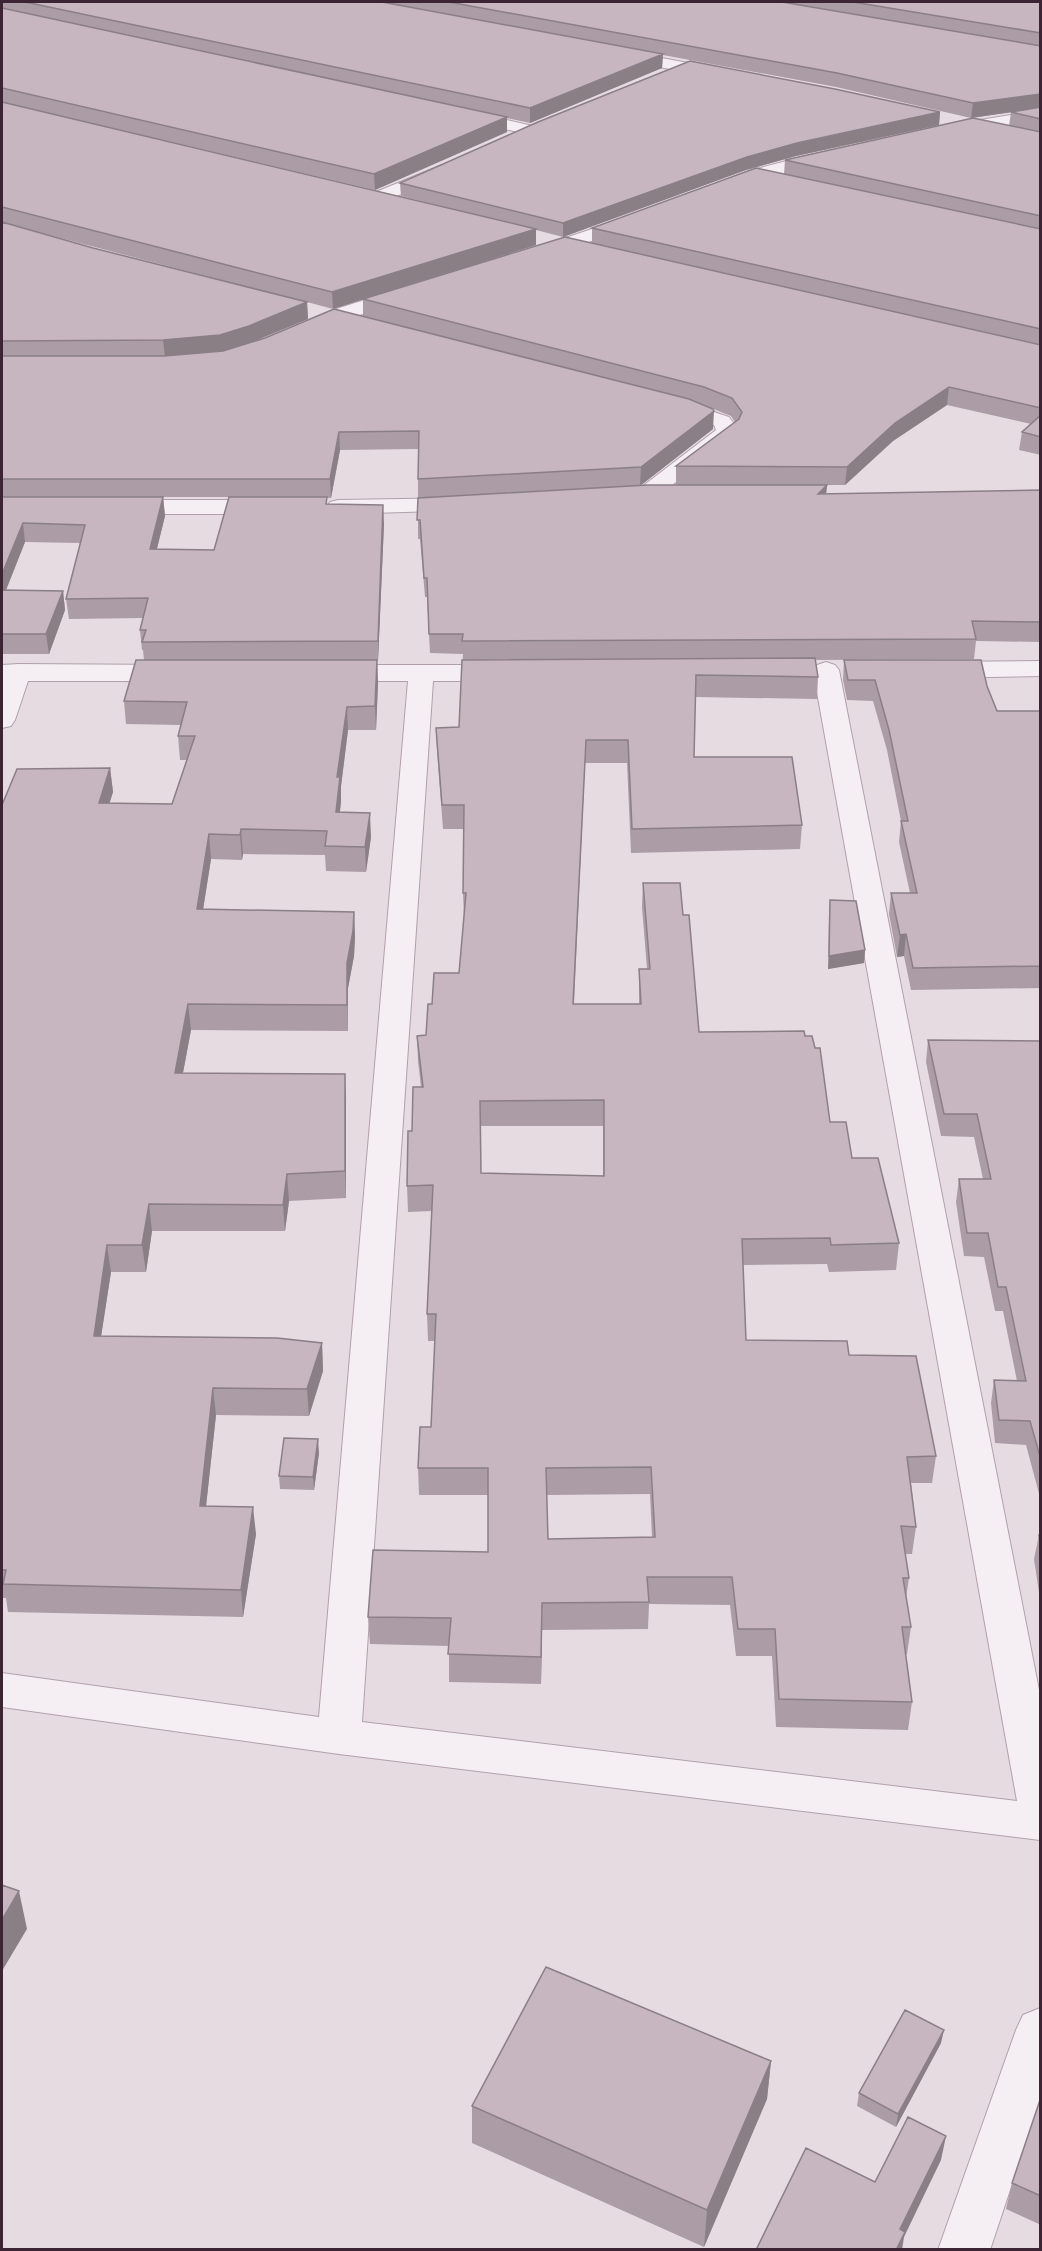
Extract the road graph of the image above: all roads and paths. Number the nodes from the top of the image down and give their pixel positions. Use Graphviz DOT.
graph roads {
  1 [pos="606,52"];
  2 [pos="685,67"];
  3 [pos="662,76"];
  4 [pos="731,76"];
  5 [pos="451,112"];
  6 [pos="1041,115"];
  7 [pos="937,125"];
  8 [pos="970,125"];
  9 [pos="1017,136"];
  10 [pos="501,143"];
  11 [pos="847,152"];
  12 [pos="460,162"];
  13 [pos="753,176"];
  14 [pos="788,184"];
  15 [pos="714,190"];
  16 [pos="355,193"];
  17 [pos="377,198"];
  18 [pos="410,206"];
  19 [pos="650,214"];
  20 [pos="531,237"];
  21 [pos="564,245"];
  22 [pos="599,253"];
  23 [pos="520,259"];
  24 [pos="421,290"];
  25 [pos="298,308"];
  26 [pos="333,317"];
  27 [pos="367,326"];
  28 [pos="294,334"];
  29 [pos="653,399"];
  30 [pos="647,494"];
  31 [pos="681,494"];
  32 [pos="624,496"];
  33 [pos="486,504"];
  34 [pos="92,507"];
  35 [pos="287,507"];
  36 [pos="322,507"];
  37 [pos="1041,669"];
  38 [pos="826,670"];
  39 [pos="910,670"];
  40 [pos="10,672"];
  41 [pos="196,673"];
  42 [pos="314,673"];
  43 [pos="421,673"];
  44 [pos="528,673"];
  45 [pos="2,720"];
  46 [pos="2,1690"];
  47 [pos="339,1737"];
  48 [pos="1041,1805"];
  49 [pos="1041,1822"];
  50 [pos="1041,2030"];
  51 [pos="964,2250"];
  1 -- 2 [label="street"];
  2 -- 3 [label="street"];
  2 -- 4 [label="street"];
  5 -- 10 [label="street"];
  6 -- 8 [label="street"];
  7 -- 8 [label="street"];
  8 -- 9 [label="street"];
  11 -- 13 [label="street"];
  12 -- 17 [label="street"];
  13 -- 14 [label="street"];
  13 -- 15 [label="street"];
  16 -- 17 [label="street"];
  17 -- 18 [label="street"];
  19 -- 21 [label="street"];
  20 -- 21 [label="street"];
  21 -- 22 [label="street"];
  21 -- 23 [label="street"];
  24 -- 26 [label="street"];
  25 -- 26 [label="street"];
  26 -- 27 [label="street"];
  26 -- 28 [label="street"];
  29 -- 30 [label="street"];
  30 -- 31 [label="street"];
  30 -- 32 [label="street"];
  33 -- 36 [label="street"];
  34 -- 35 [label="street"];
  37 -- 39 [label="street"];
  38 -- 48 [label="street"];
  40 -- 41 [label="street"];
  40 -- 45 [label="street"];
  42 -- 43 [label="street"];
  43 -- 44 [label="street"];
  43 -- 47 [label="street"];
  46 -- 47 [label="street"];
  47 -- 49 [label="street"];
  50 -- 51 [label="street"];
}
